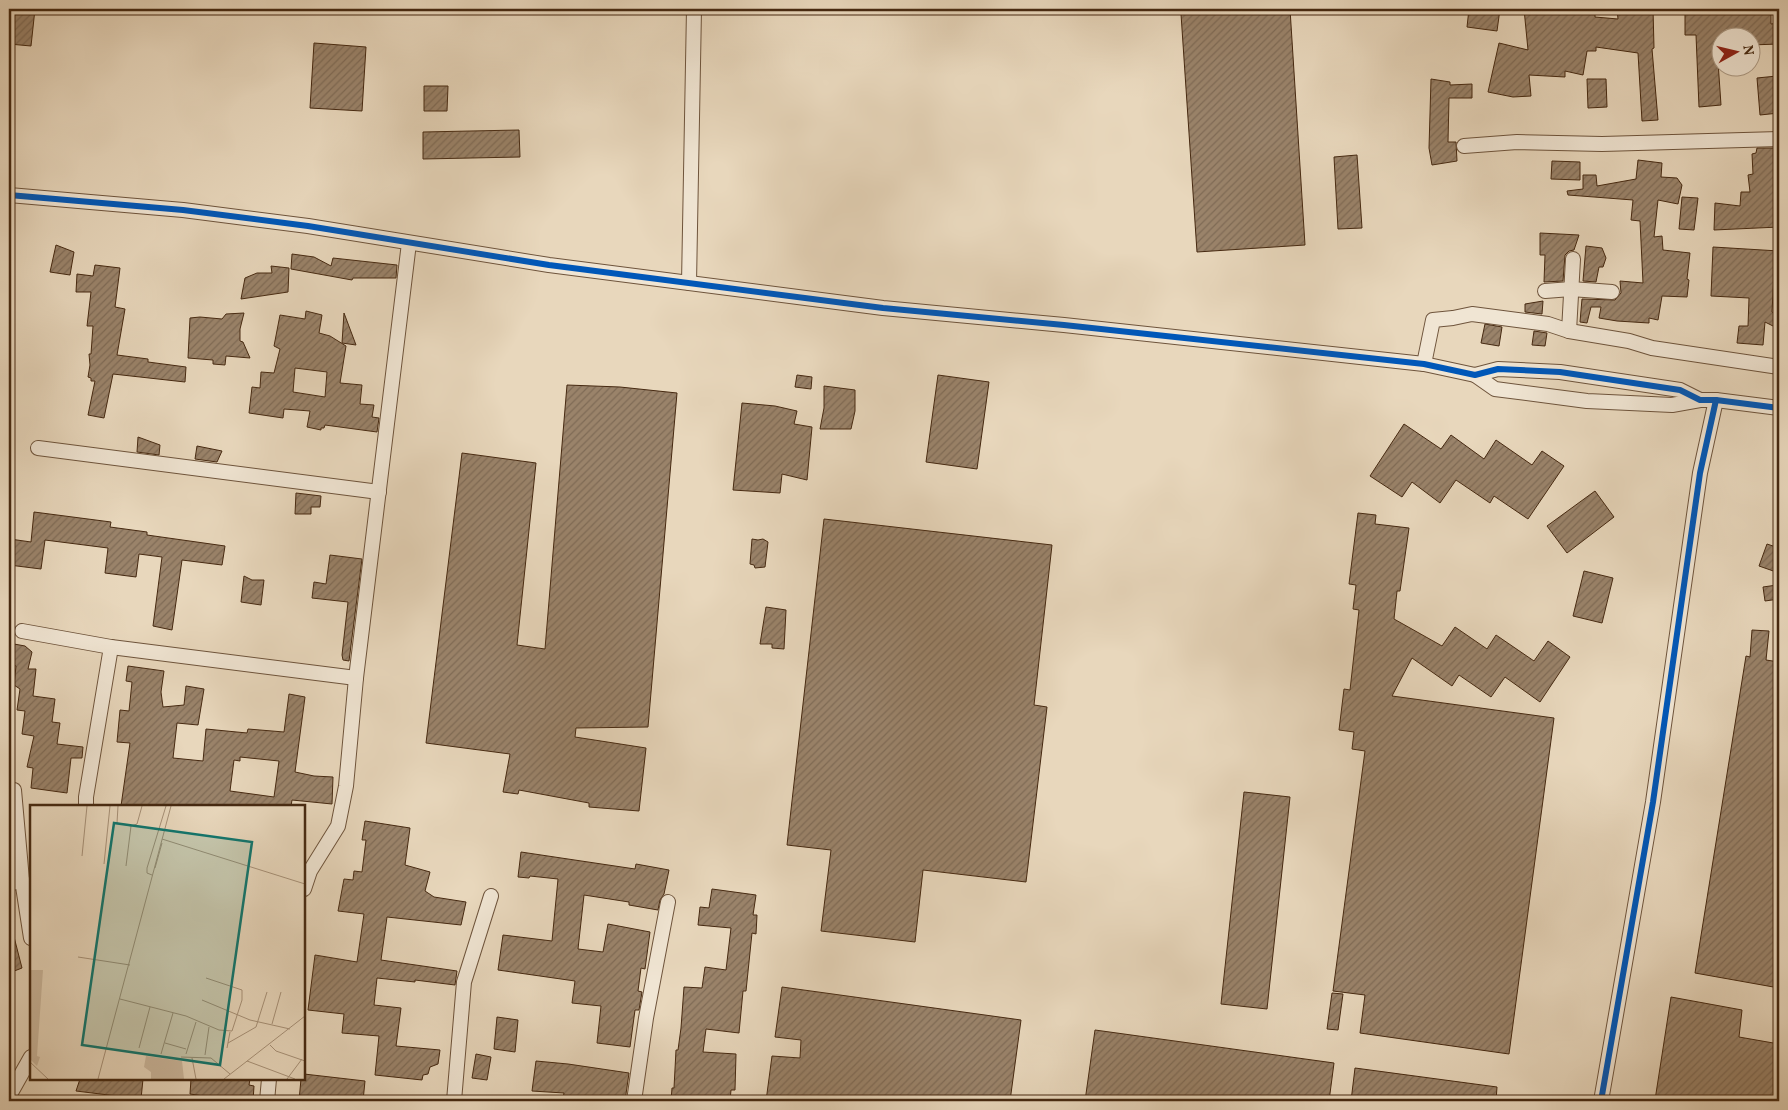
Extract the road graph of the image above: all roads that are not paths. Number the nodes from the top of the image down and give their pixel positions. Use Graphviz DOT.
graph roads {
  1 [pos="694,9"];
  2 [pos="1779,139"];
  3 [pos="1464,146"];
  4 [pos="9,195"];
  5 [pos="410,243"];
  6 [pos="1573,259"];
  7 [pos="689,283"];
  8 [pos="1571,289"];
  9 [pos="1545,291"];
  10 [pos="1612,292"];
  11 [pos="1569,331"];
  12 [pos="1424,364"];
  13 [pos="1779,368"];
  14 [pos="1475,375"];
  15 [pos="1700,400"];
  16 [pos="1716,400"];
  17 [pos="1779,408"];
  18 [pos="38,448"];
  19 [pos="380,492"];
  20 [pos="22,631"];
  21 [pos="110,647"];
  22 [pos="356,678"];
  23 [pos="14,790"];
  24 [pos="86,805"];
  25 [pos="307,870"];
  26 [pos="15,882"];
  27 [pos="305,883"];
  28 [pos="491,896"];
  29 [pos="668,902"];
  30 [pos="30,934"];
  31 [pos="30,1059"];
  32 [pos="269,1080"];
  33 [pos="9,1096"];
  34 [pos="267,1101"];
  35 [pos="454,1101"];
  36 [pos="634,1101"];
  37 [pos="1600,1101"];
  1 -- 7 [label="street"];
  2 -- 3 [label="street"];
  4 -- 5 [label="street"];
  5 -- 7 [label="street"];
  5 -- 19 [label="street"];
  6 -- 8 [label="street"];
  7 -- 12 [label="street"];
  8 -- 9 [label="street"];
  8 -- 10 [label="street"];
  8 -- 11 [label="street"];
  11 -- 12 [label="street"];
  11 -- 13 [label="street"];
  12 -- 14 [label="street"];
  14 -- 15 [label="street"];
  14 -- 15 [label="street"];
  15 -- 16 [label="street"];
  16 -- 17 [label="street"];
  16 -- 37 [label="street"];
  18 -- 19 [label="street"];
  19 -- 22 [label="street"];
  20 -- 21 [label="street"];
  21 -- 22 [label="street"];
  21 -- 24 [label="street"];
  22 -- 25 [label="street"];
  23 -- 26 [label="street"];
  25 -- 27 [label="street"];
  26 -- 30 [label="street"];
  28 -- 35 [label="street"];
  29 -- 36 [label="street"];
  31 -- 33 [label="street"];
  32 -- 34 [label="street"];
}
